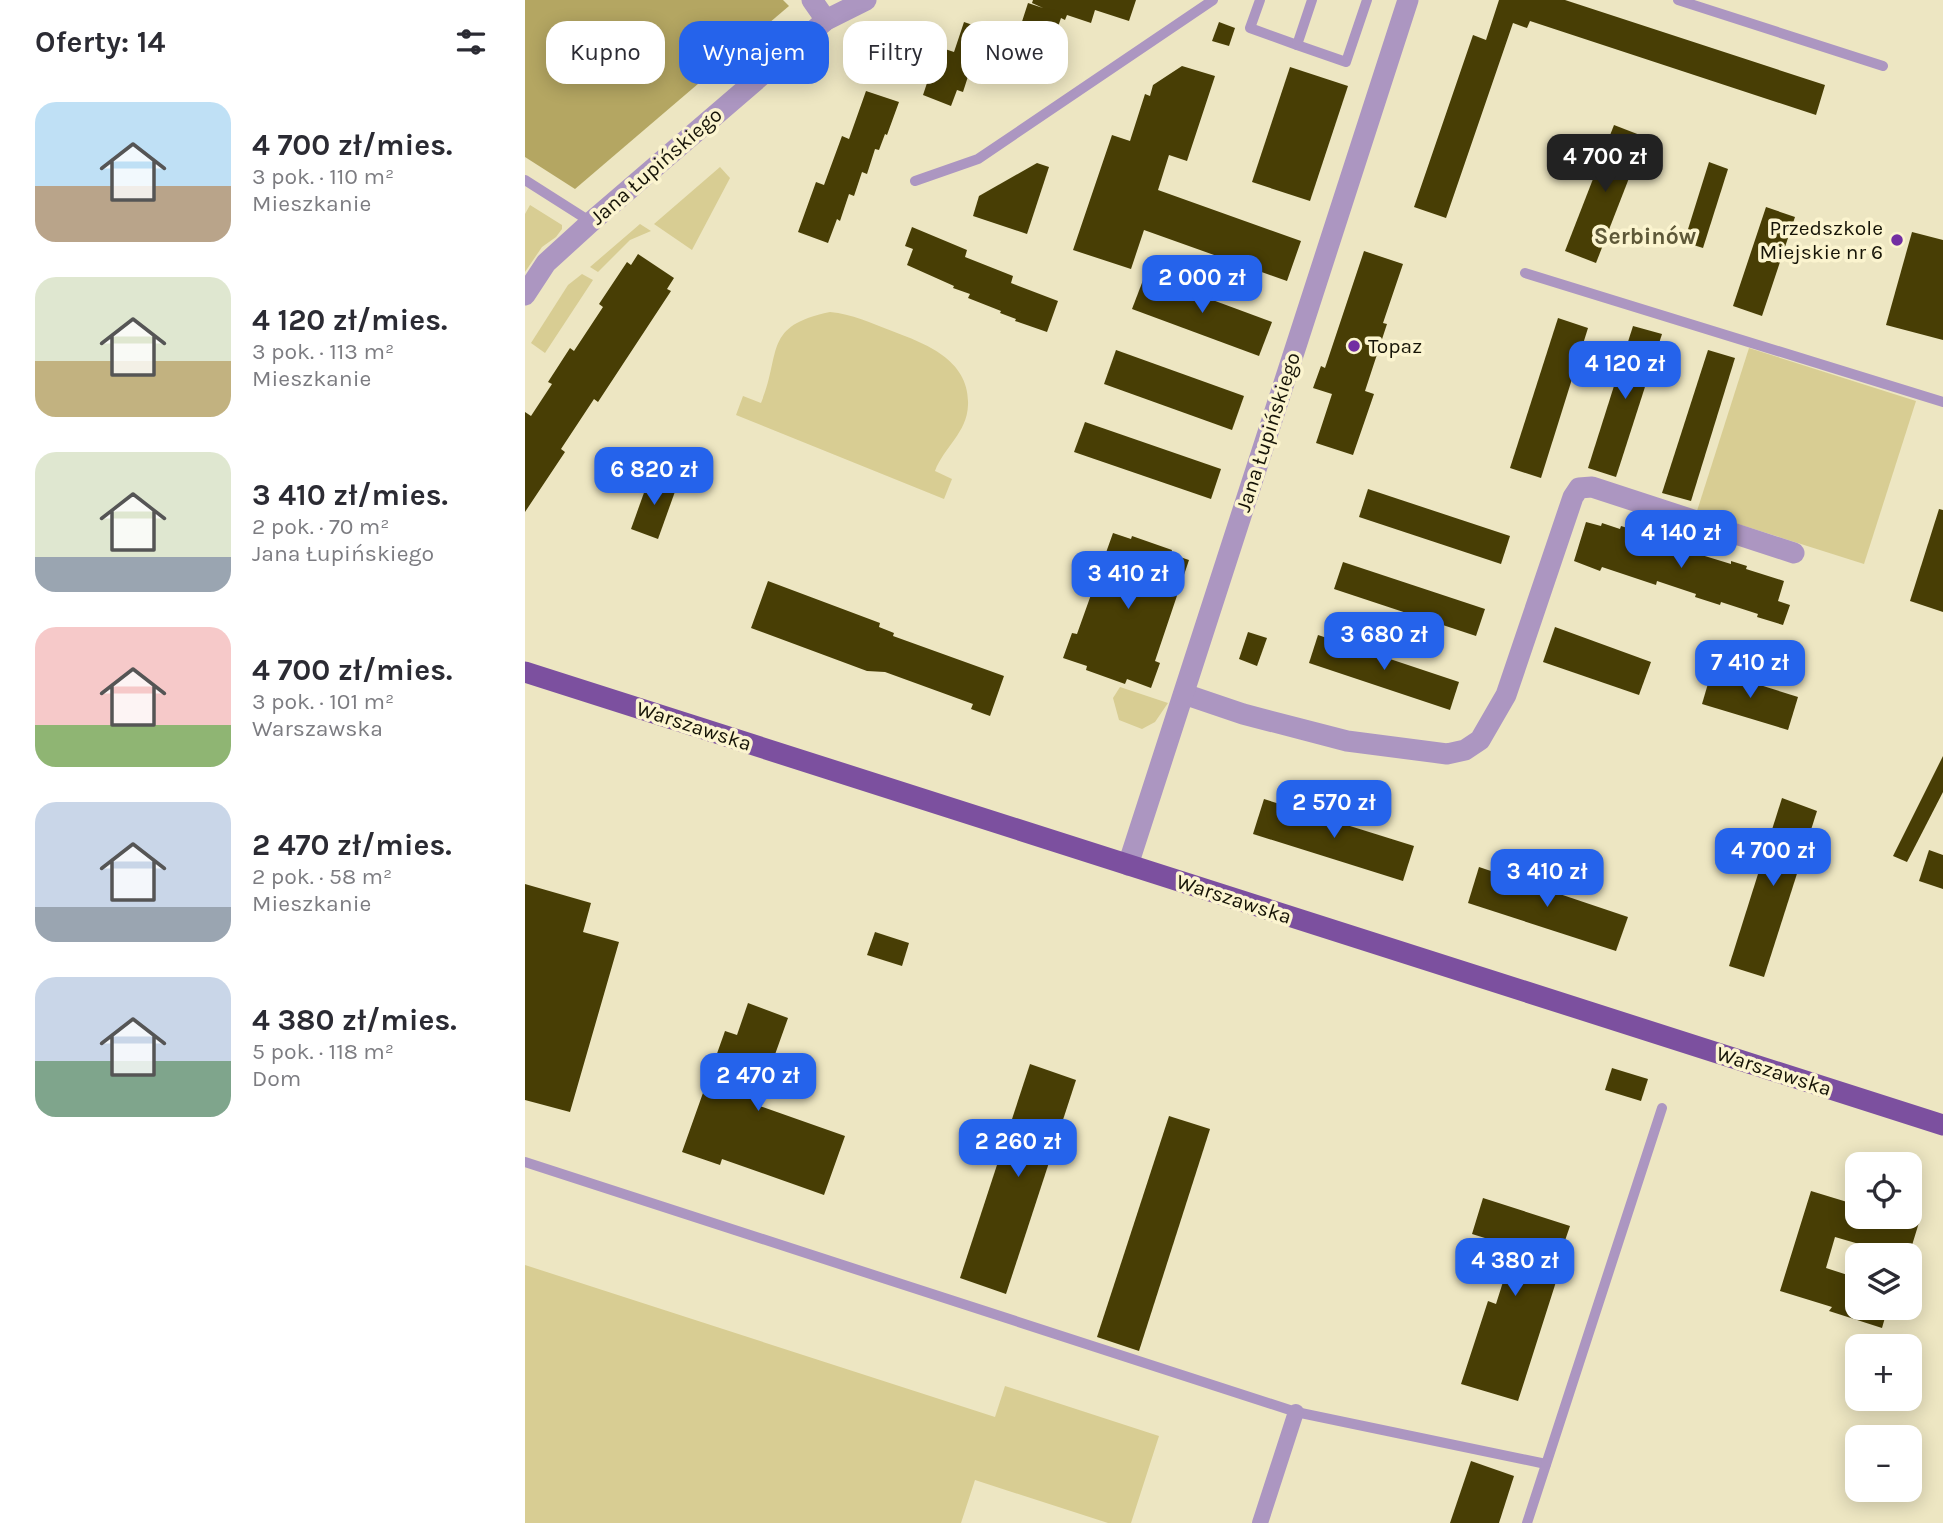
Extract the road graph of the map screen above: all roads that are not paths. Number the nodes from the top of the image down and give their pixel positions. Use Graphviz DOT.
graph roads {
  1 [pos="812,0"];
  2 [pos="866,0"];
  3 [pos="1213,0"];
  4 [pos="1260,0"];
  5 [pos="1312,0"];
  6 [pos="1367,0"];
  7 [pos="1408,0"];
  8 [pos="1678,0"];
  9 [pos="826,20"];
  10 [pos="1297,45"];
  11 [pos="1883,66"];
  12 [pos="525,180"];
  13 [pos="915,181"];
  14 [pos="591,222"];
  15 [pos="1525,273"];
  16 [pos="525,295"];
  17 [pos="1943,402"];
  18 [pos="1794,553"];
  19 [pos="525,674"];
  20 [pos="1184,694"];
  21 [pos="1128,865"];
  22 [pos="1662,1108"];
  23 [pos="1943,1125"];
  24 [pos="525,1162"];
  25 [pos="1296,1412"];
  26 [pos="1546,1464"];
  27 [pos="1260,1523"];
  28 [pos="1527,1523"];
  1 -- 9 [label="street"];
  2 -- 9 [label="street, Jana Łupińskiego"];
  3 -- 13 [label="lane"];
  4 -- 10 [label="lane"];
  5 -- 10 [label="lane"];
  6 -- 10 [label="lane"];
  7 -- 20 [label="street, Jana Łupińskiego"];
  8 -- 11 [label="lane"];
  9 -- 14 [label="street, Jana Łupińskiego"];
  12 -- 14 [label="lane"];
  14 -- 16 [label="street, Jana Łupińskiego"];
  15 -- 17 [label="lane"];
  18 -- 20 [label="street"];
  19 -- 21 [label="main road, Warszawska"];
  20 -- 21 [label="street, Jana Łupińskiego"];
  21 -- 23 [label="main road, Warszawska"];
  22 -- 26 [label="lane"];
  24 -- 25 [label="lane"];
  25 -- 26 [label="lane"];
  25 -- 27 [label="street"];
  26 -- 28 [label="lane"];
}
